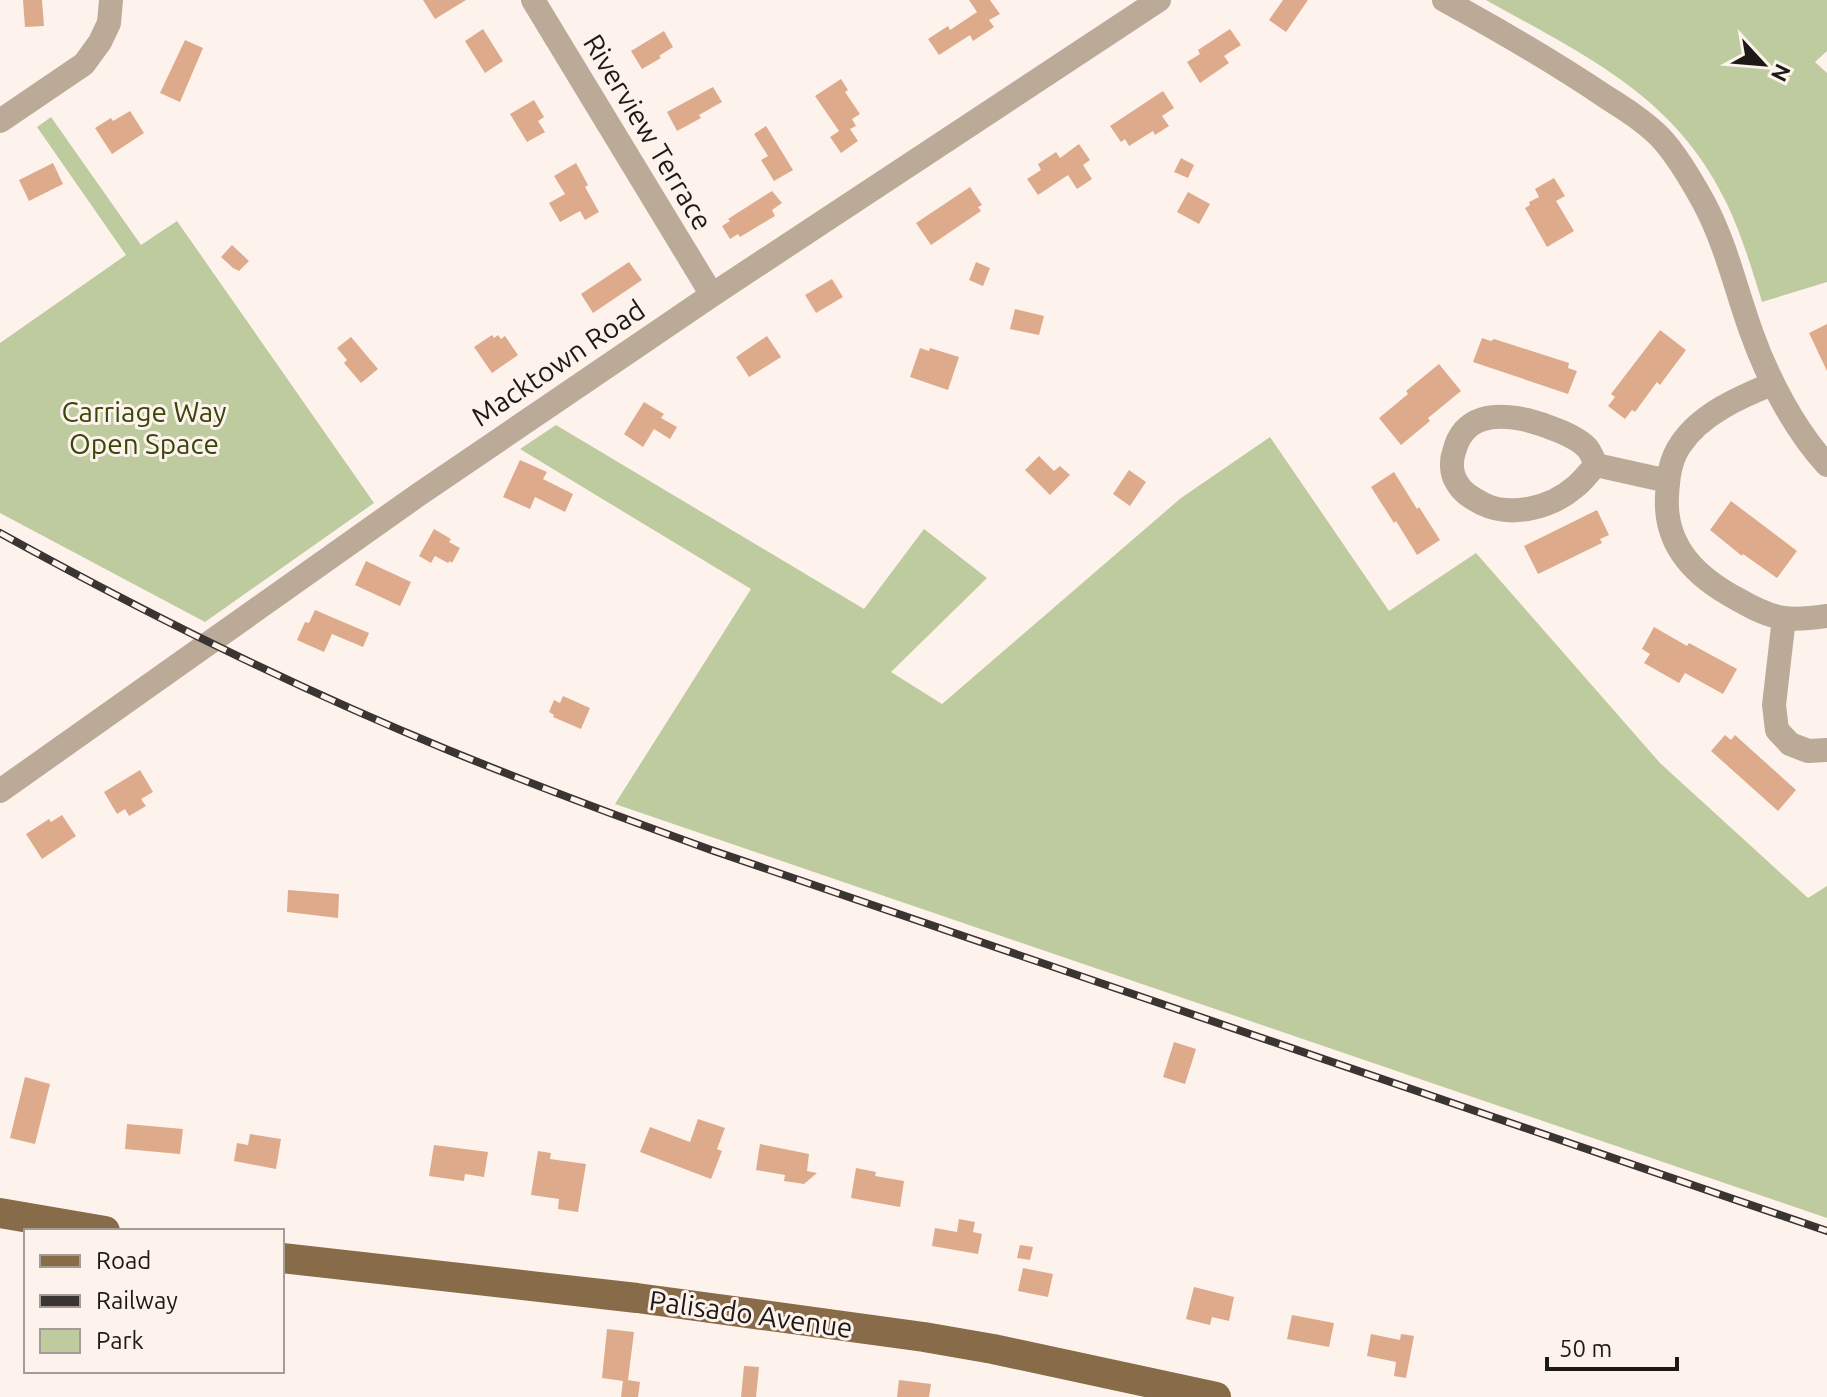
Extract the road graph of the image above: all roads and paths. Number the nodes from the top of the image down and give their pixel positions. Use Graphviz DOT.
graph roads {
  1 [pos="111,0"];
  2 [pos="533,0"];
  3 [pos="1159,0"];
  4 [pos="1444,0"];
  5 [pos="0,121"];
  6 [pos="712,295"];
  7 [pos="1772,384"];
  8 [pos="1596,465"];
  9 [pos="1827,465"];
  10 [pos="1668,481"];
  11 [pos="1827,616"];
  12 [pos="1784,618"];
  13 [pos="1827,750"];
  14 [pos="0,791"];
  15 [pos="0,1213"];
  16 [pos="93,1229"];
  17 [pos="284,1258"];
  18 [pos="1216,1397"];
  1 -- 5 [label="street"];
  2 -- 6 [label="street, Riverview Terrace"];
  3 -- 6 [label="street, Macktown Road"];
  4 -- 7 [label="street"];
  6 -- 14 [label="street, Macktown Road"];
  7 -- 9 [label="street"];
  7 -- 10 [label="street"];
  8 -- 8 [label="street"];
  8 -- 10 [label="street"];
  10 -- 12 [label="street"];
  11 -- 12 [label="street"];
  12 -- 13 [label="street"];
  15 -- 16 [label="main road"];
  17 -- 18 [label="main road, Palisado Avenue"];
}
